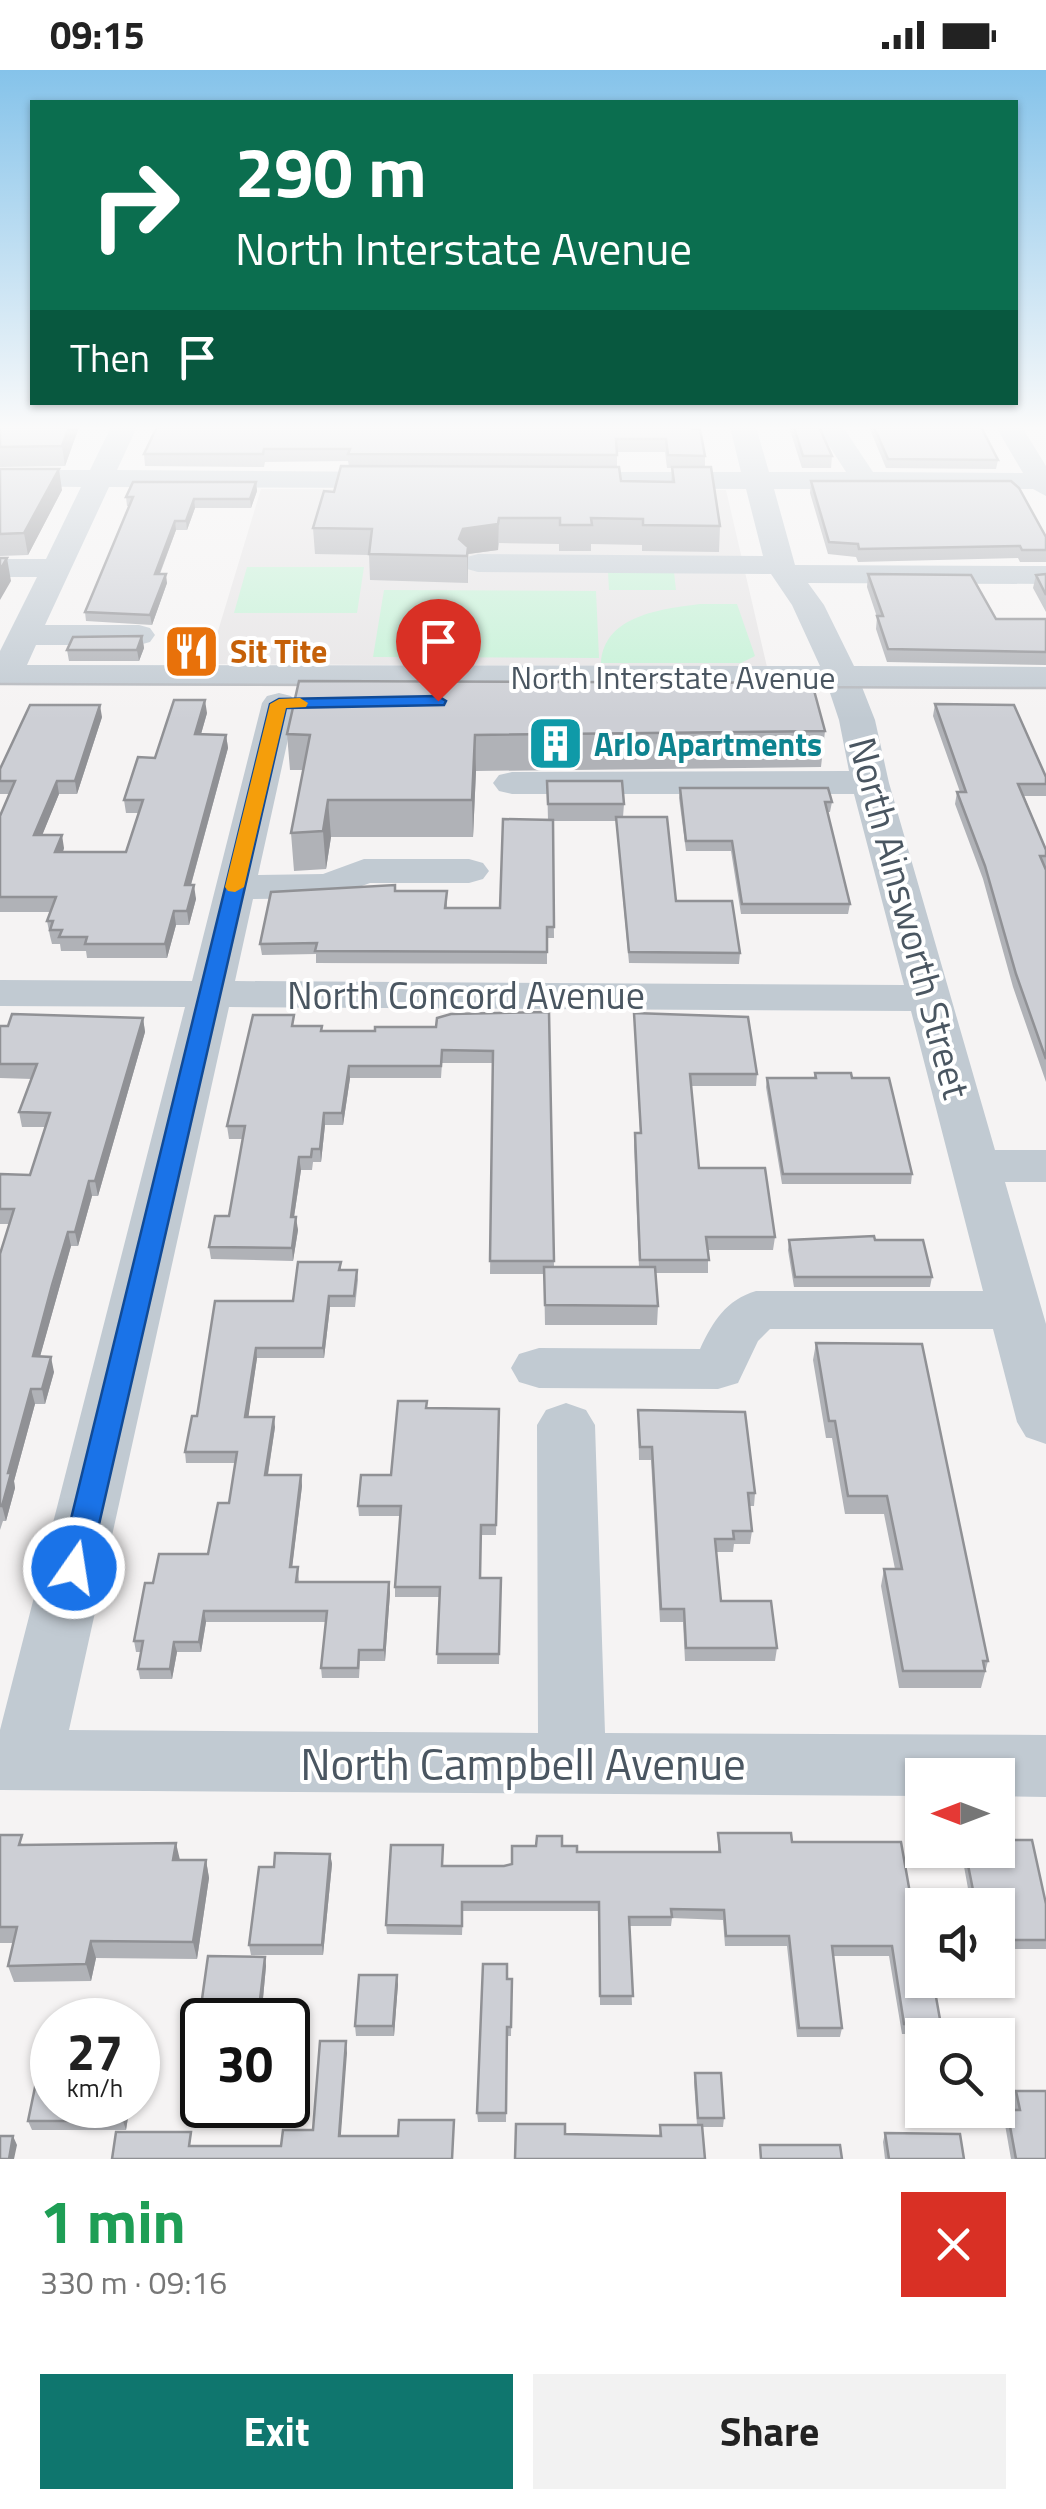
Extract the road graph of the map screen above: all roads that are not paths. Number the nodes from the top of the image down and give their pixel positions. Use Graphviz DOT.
graph roads {
  1 [pos="77,524"];
  2 [pos="770,524"];
  3 [pos="478,563"];
  4 [pos="0,568"];
  5 [pos="56,568"];
  6 [pos="783,570"];
  7 [pos="1046,575"];
  8 [pos="24,635"];
  9 [pos="139,635"];
  10 [pos="1046,677"];
  11 [pos="2,684"];
  12 [pos="846,691"];
  13 [pos="279,704"];
  14 [pos="1046,705"];
  15 [pos="512,783"];
  16 [pos="870,783"];
  17 [pos="469,871"];
  18 [pos="234,887"];
  19 [pos="0,993"];
  20 [pos="208,994"];
  21 [pos="932,998"];
  22 [pos="977,1166"];
  23 [pos="1046,1166"];
  24 [pos="1016,1310"];
  25 [pos="539,1368"];
  26 [pos="1046,1422"];
  27 [pos="566,1425"];
  28 [pos="14,1760"];
  29 [pos="572,1764"];
  30 [pos="1046,1766"];
  1 -- 5 [label="street"];
  2 -- 6 [label="street, North Ainsworth Street"];
  3 -- 6 [label="street"];
  4 -- 5 [label="street"];
  5 -- 8 [label="street"];
  6 -- 7 [label="street"];
  6 -- 12 [label="street, North Ainsworth Street"];
  8 -- 9 [label="street"];
  8 -- 11 [label="street"];
  10 -- 12 [label="street, North Interstate Avenue"];
  11 -- 12 [label="street, North Interstate Avenue"];
  11 -- 13 [label="street, North Interstate Avenue"];
  12 -- 13 [label="street, North Interstate Avenue"];
  12 -- 14 [label="street, North Interstate Avenue"];
  12 -- 16 [label="street, North Ainsworth Street"];
  13 -- 18 [label="street"];
  15 -- 16 [label="street"];
  16 -- 21 [label="street, North Ainsworth Street"];
  17 -- 18 [label="street"];
  18 -- 20 [label="street"];
  19 -- 20 [label="street, North Concord Avenue"];
  20 -- 21 [label="street, North Concord Avenue"];
  20 -- 28 [label="street"];
  21 -- 22 [label="street, North Ainsworth Street"];
  22 -- 23 [label="street"];
  22 -- 24 [label="street, North Ainsworth Street"];
  24 -- 25 [label="street"];
  24 -- 26 [label="street, North Ainsworth Street"];
  27 -- 29 [label="street"];
  28 -- 29 [label="street, North Campbell Avenue"];
  29 -- 30 [label="street, North Campbell Avenue"];
}
